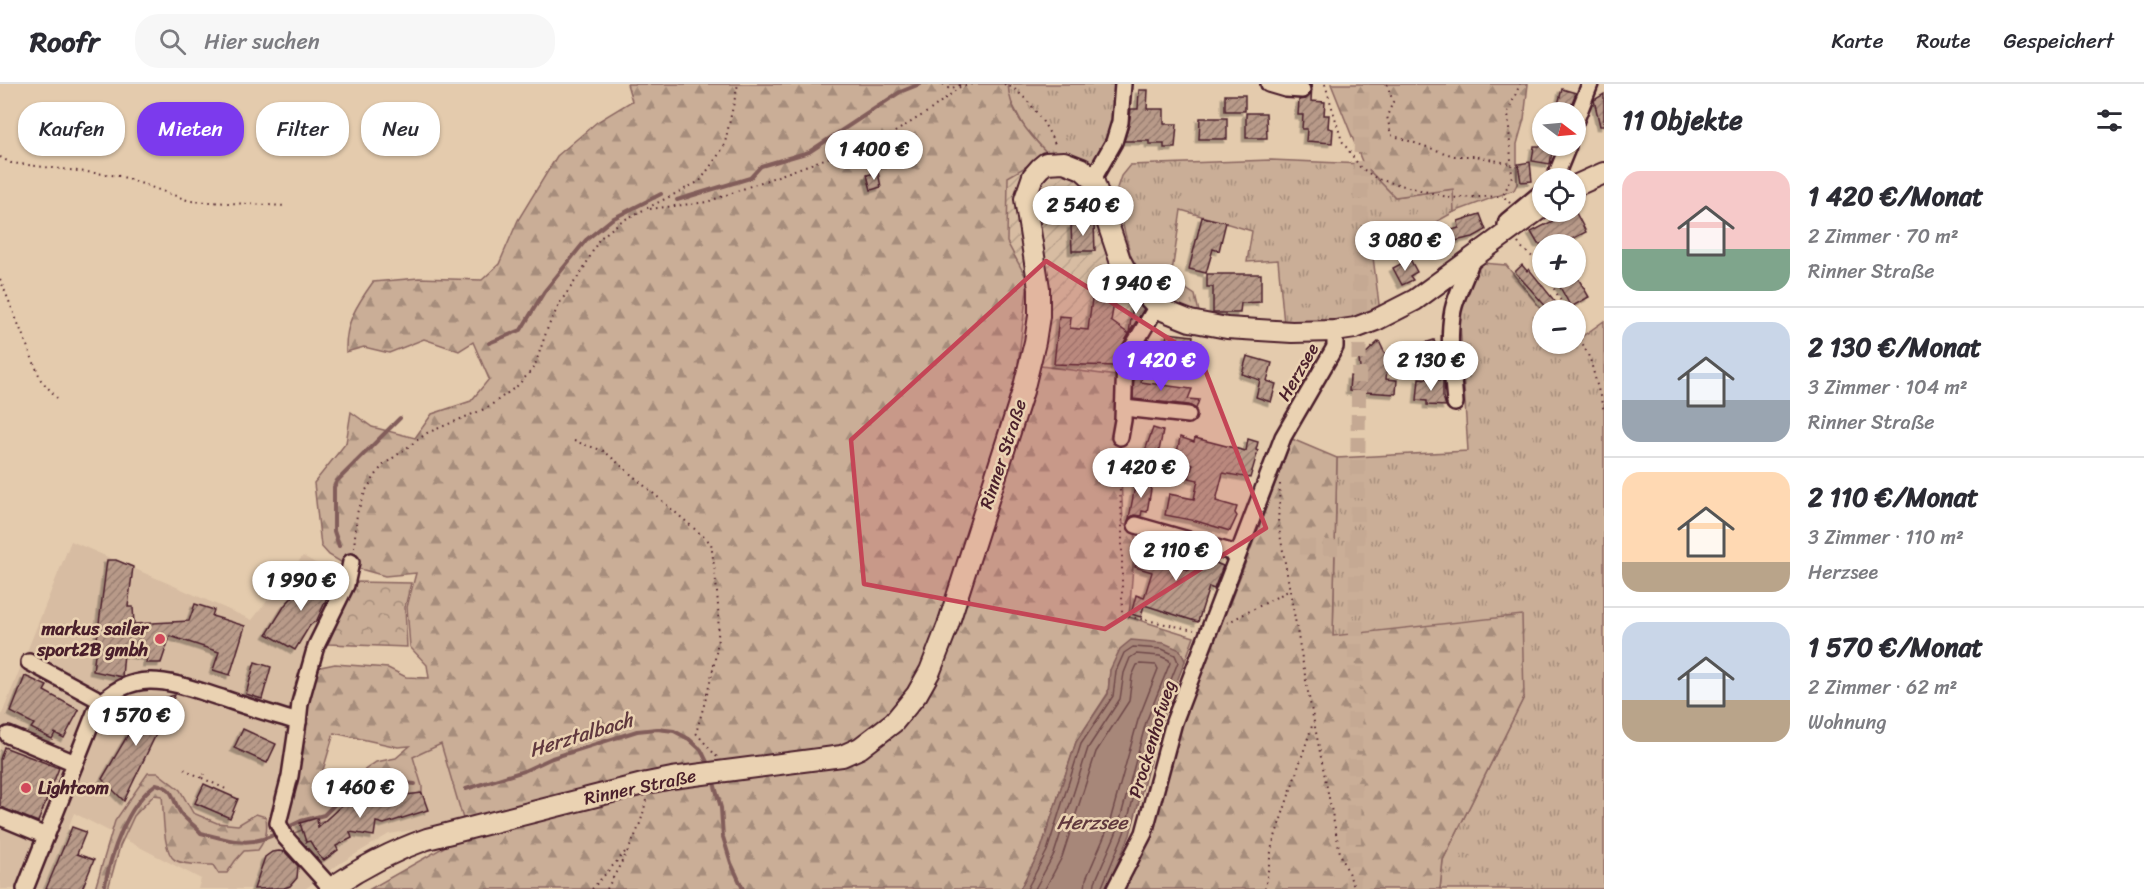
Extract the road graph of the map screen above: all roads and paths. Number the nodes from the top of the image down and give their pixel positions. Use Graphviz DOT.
graph roads {
  1 [pos="738,84"];
  2 [pos="943,84"];
  3 [pos="963,84"];
  4 [pos="973,84"];
  5 [pos="1004,84"];
  6 [pos="1123,84"];
  7 [pos="1269,84"];
  8 [pos="1325,84"];
  9 [pos="1387,84"];
  10 [pos="1520,84"];
  11 [pos="1590,84"];
  12 [pos="1015,86"];
  13 [pos="1302,90"];
  14 [pos="1583,102"];
  15 [pos="0,157"];
  16 [pos="1064,162"];
  17 [pos="1511,165"];
  18 [pos="1604,173"];
  19 [pos="1093,179"];
  20 [pos="1586,181"];
  21 [pos="1503,196"];
  22 [pos="1532,200"];
  23 [pos="287,206"];
  24 [pos="646,209"];
  25 [pos="1518,212"];
  26 [pos="1532,214"];
  27 [pos="1509,231"];
  28 [pos="1532,255"];
  29 [pos="1472,258"];
  30 [pos="0,279"];
  31 [pos="1157,306"];
  32 [pos="1335,331"];
  33 [pos="1586,351"];
  34 [pos="57,398"];
  35 [pos="1455,403"];
  36 [pos="1124,408"];
  37 [pos="1604,411"];
  38 [pos="1188,415"];
  39 [pos="1119,437"];
  40 [pos="574,441"];
  41 [pos="1281,480"];
  42 [pos="1136,525"];
  43 [pos="1238,554"];
  44 [pos="351,562"];
  45 [pos="1290,590"];
  46 [pos="1209,633"];
  47 [pos="29,662"];
  48 [pos="103,702"];
  49 [pos="1314,720"];
  50 [pos="298,722"];
  51 [pos="8,735"];
  52 [pos="75,763"];
  53 [pos="184,769"];
  54 [pos="717,772"];
  55 [pos="647,783"];
  56 [pos="228,790"];
  57 [pos="0,817"];
  58 [pos="46,836"];
  59 [pos="629,847"];
  60 [pos="25,889"];
  61 [pos="330,889"];
  62 [pos="592,889"];
  63 [pos="608,889"];
  64 [pos="1115,889"];
  65 [pos="1265,889"];
  66 [pos="1355,889"];
  1 -- 24 [label="path"];
  2 -- 3 [label="path"];
  4 -- 24 [label="path"];
  5 -- 12 [label="path"];
  6 -- 19 [label="street"];
  7 -- 13 [label="street"];
  8 -- 21 [label="path"];
  9 -- 17 [label="path"];
  10 -- 17 [label="path"];
  11 -- 14 [label="street"];
  12 -- 16 [label="path"];
  15 -- 23 [label="path"];
  16 -- 19 [label="main road"];
  16 -- 54 [label="main road, Rinner Straße"];
  17 -- 21 [label="path"];
  18 -- 20 [label="main road"];
  19 -- 31 [label="main road"];
  21 -- 25 [label="path"];
  22 -- 25 [label="street"];
  24 -- 44 [label="path"];
  25 -- 27 [label="street"];
  26 -- 27 [label="main road"];
  27 -- 28 [label="path"];
  27 -- 29 [label="main road"];
  29 -- 32 [label="main road"];
  29 -- 35 [label="street"];
  30 -- 34 [label="path"];
  31 -- 32 [label="main road"];
  31 -- 36 [label="street"];
  32 -- 43 [label="street, Herzsee"];
  33 -- 37 [label="path"];
  36 -- 38 [label="street"];
  36 -- 39 [label="street"];
  39 -- 46 [label="path"];
  40 -- 54 [label="path"];
  41 -- 45 [label="path"];
  42 -- 43 [label="street"];
  43 -- 46 [label="street, Herzsee"];
  44 -- 50 [label="street"];
  45 -- 46 [label="path"];
  45 -- 49 [label="path"];
  46 -- 64 [label="street, Prockenhofweg"];
  47 -- 48 [label="street"];
  48 -- 50 [label="street"];
  48 -- 52 [label="street"];
  49 -- 65 [label="path"];
  49 -- 66 [label="path"];
  50 -- 61 [label="street"];
  51 -- 52 [label="street"];
  52 -- 58 [label="street"];
  53 -- 56 [label="path"];
  54 -- 55 [label="main road, Rinner Straße"];
  55 -- 59 [label="path"];
  55 -- 61 [label="main road, Rinner Straße"];
  57 -- 58 [label="street"];
  58 -- 60 [label="street"];
  59 -- 62 [label="path"];
  59 -- 63 [label="path"];
}
